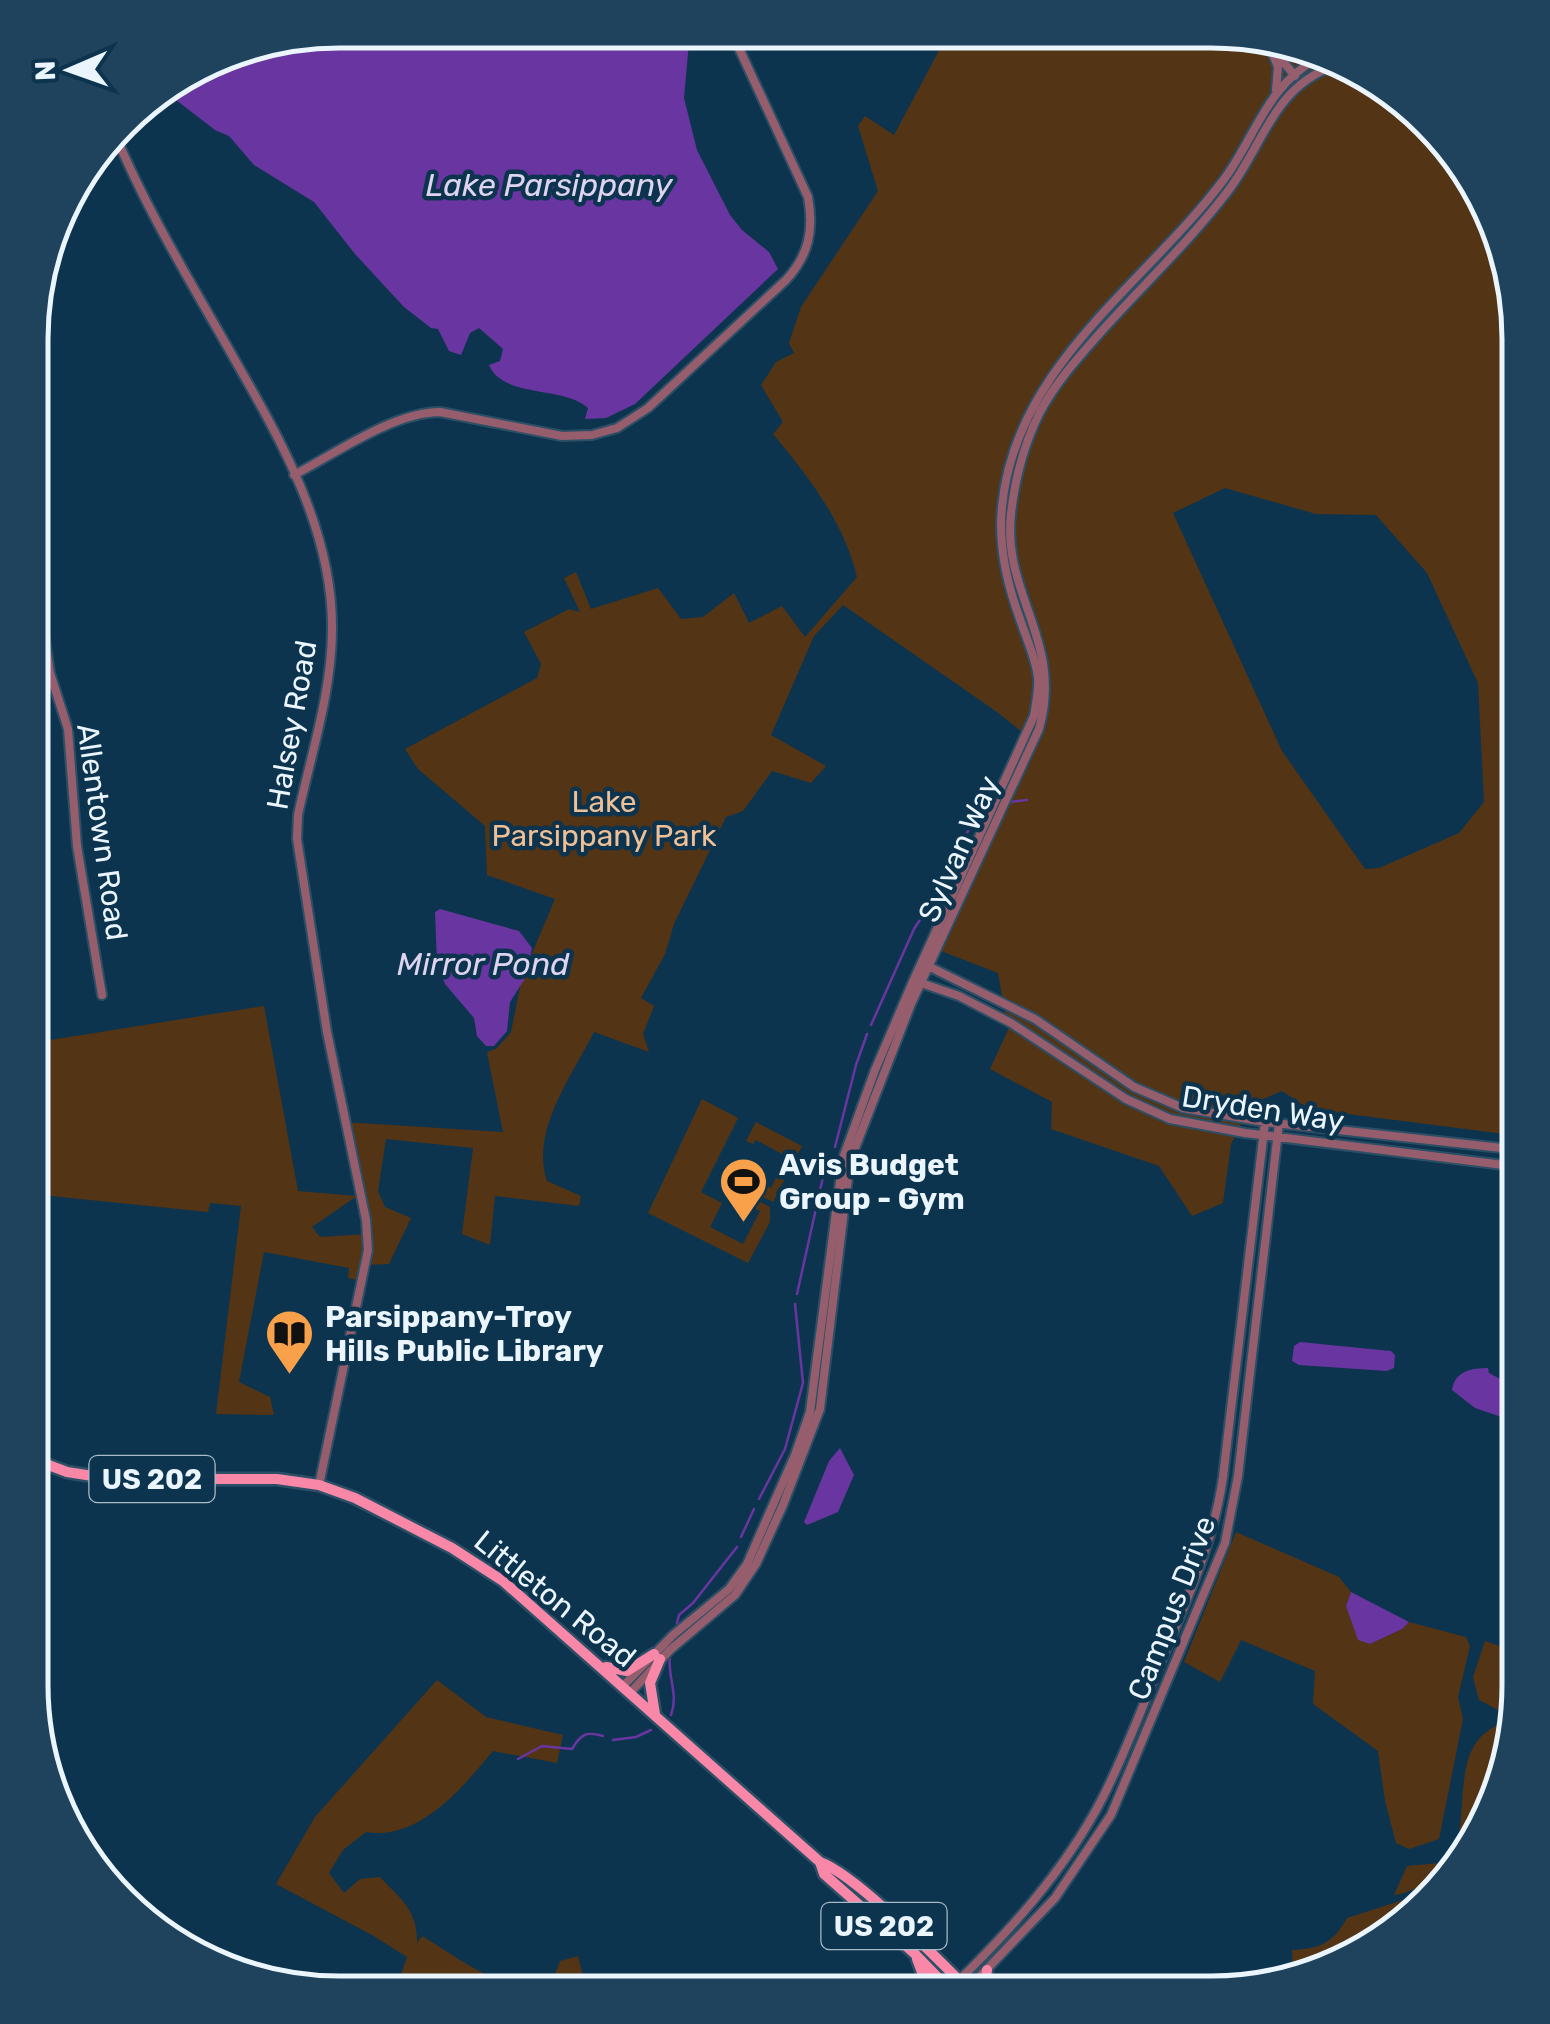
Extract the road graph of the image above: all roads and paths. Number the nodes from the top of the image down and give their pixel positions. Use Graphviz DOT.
graph roads {
  1 [pos="739,48"];
  2 [pos="1272,54"];
  3 [pos="1279,55"];
  4 [pos="1308,64"];
  5 [pos="1324,71"];
  6 [pos="1293,73"];
  7 [pos="1300,84"];
  8 [pos="1272,99"];
  9 [pos="120,146"];
  10 [pos="294,474"];
  11 [pos="48,660"];
  12 [pos="1027,745"];
  13 [pos="926,965"];
  14 [pos="918,982"];
  15 [pos="102,995"];
  16 [pos="1265,1122"];
  17 [pos="1279,1123"];
  18 [pos="1264,1136"];
  19 [pos="1278,1137"];
  20 [pos="1502,1148"];
  21 [pos="1502,1165"];
  22 [pos="48,1466"];
  23 [pos="320,1485"];
  24 [pos="658,1657"];
  25 [pos="600,1665"];
  26 [pos="627,1690"];
  27 [pos="656,1715"];
  28 [pos="820,1862"];
  29 [pos="914,1953"];
  30 [pos="987,1970"];
  31 [pos="924,1976"];
  32 [pos="935,1976"];
  33 [pos="955,1976"];
  34 [pos="963,1976"];
  35 [pos="982,1976"];
  36 [pos="986,1976"];
  1 -- 10 [label="street"];
  2 -- 8 [label="street"];
  3 -- 6 [label="street"];
  4 -- 6 [label="street, Sylvan Way"];
  5 -- 7 [label="street, Sylvan Way"];
  6 -- 7 [label="street"];
  6 -- 8 [label="street, Sylvan Way"];
  7 -- 12 [label="street, Sylvan Way"];
  8 -- 12 [label="street, Sylvan Way"];
  9 -- 10 [label="street, Halsey Road"];
  10 -- 23 [label="street, Halsey Road"];
  11 -- 15 [label="street, Allentown Road"];
  12 -- 13 [label="street, Sylvan Way"];
  13 -- 14 [label="street, Sylvan Way"];
  13 -- 16 [label="street, Dryden Way"];
  14 -- 18 [label="street, Dryden Way"];
  14 -- 24 [label="street, Sylvan Way"];
  16 -- 17 [label="street, Dryden Way"];
  16 -- 18 [label="street, Campus Drive"];
  17 -- 19 [label="street, Campus Drive"];
  17 -- 20 [label="street, Dryden Way"];
  18 -- 19 [label="street, Dryden Way"];
  18 -- 34 [label="street, Campus Drive"];
  19 -- 21 [label="street, Dryden Way"];
  19 -- 30 [label="street, Campus Drive"];
  22 -- 23 [label="main road, Littleton Road / US 202"];
  23 -- 25 [label="main road, Littleton Road / US 202"];
  24 -- 25 [label="main road"];
  24 -- 26 [label="street, Sylvan Way"];
  24 -- 27 [label="main road"];
  25 -- 26 [label="main road, Littleton Road / US 202"];
  26 -- 27 [label="main road, Littleton Road / US 202"];
  27 -- 28 [label="main road, Littleton Road / US 202"];
  28 -- 29 [label="main road, Littleton Road / US 202"];
  28 -- 33 [label="main road, Littleton Road / US 202"];
  29 -- 31 [label="main road"];
  29 -- 32 [label="main road, Littleton Road / US 202"];
  30 -- 35 [label="street, Campus Drive"];
  30 -- 36 [label="main road"];
}
